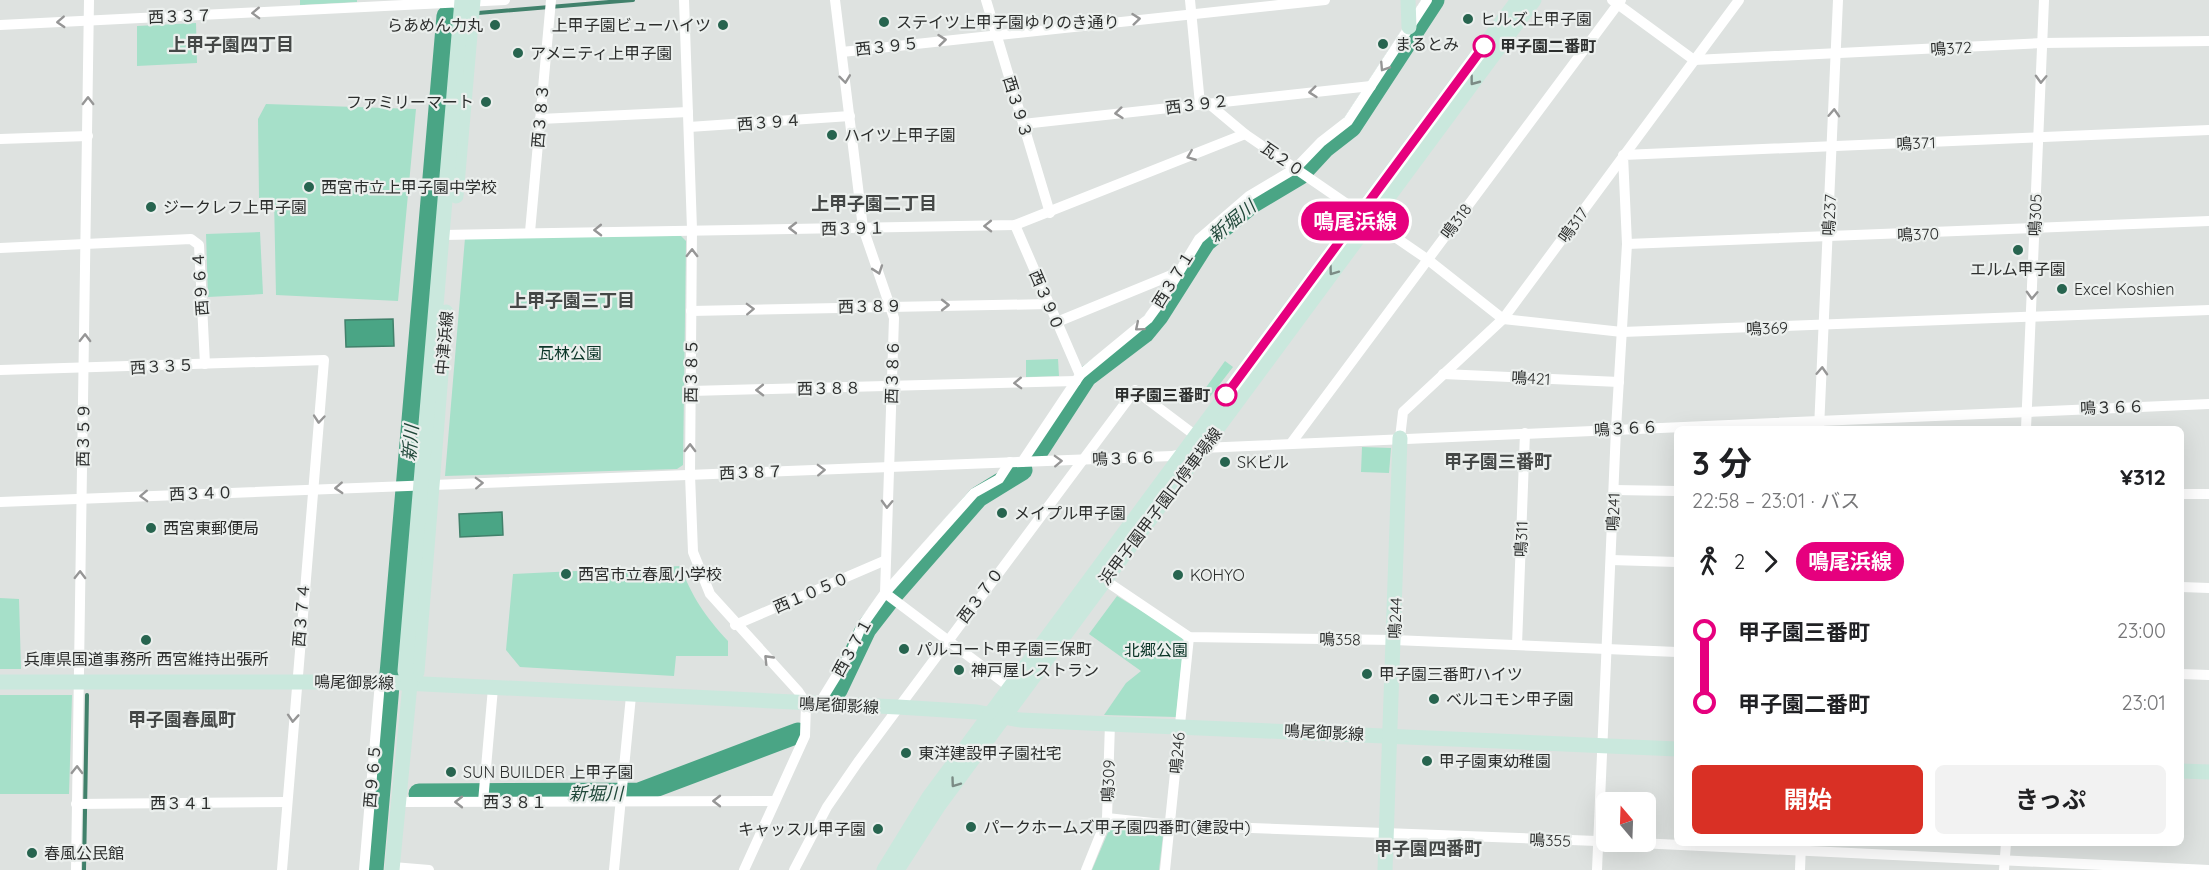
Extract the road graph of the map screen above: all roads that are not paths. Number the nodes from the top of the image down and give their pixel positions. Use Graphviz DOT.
graph roads {
  1 [pos="89,0"];
  2 [pos="286,0"];
  3 [pos="504,0"];
  4 [pos="551,0"];
  5 [pos="684,0"];
  6 [pos="836,0"];
  7 [pos="986,0"];
  8 [pos="1190,0"];
  9 [pos="1325,0"];
  10 [pos="1408,0"];
  11 [pos="1427,0"];
  12 [pos="1518,0"];
  13 [pos="1534,0"];
  14 [pos="1739,0"];
  15 [pos="1838,0"];
  16 [pos="2044,0"];
  17 [pos="1617,1"];
  18 [pos="467,2"];
  19 [pos="287,12"];
  20 [pos="1192,13"];
  21 [pos="89,20"];
  22 [pos="0,25"];
  23 [pos="1409,27"];
  24 [pos="996,34"];
  25 [pos="2209,41"];
  26 [pos="2042,43"];
  27 [pos="842,52"];
  28 [pos="1837,54"];
  29 [pos="1694,60"];
  30 [pos="1371,86"];
  31 [pos="1204,104"];
  32 [pos="688,112"];
  33 [pos="850,116"];
  34 [pos="540,118"];
  35 [pos="1023,124"];
  36 [pos="688,128"];
  37 [pos="2209,130"];
  38 [pos="1245,134"];
  39 [pos="88,136"];
  40 [pos="2038,138"];
  41 [pos="0,139"];
  42 [pos="1832,146"];
  43 [pos="1623,155"];
  44 [pos="1301,171"];
  45 [pos="1050,213"];
  46 [pos="1366,216"];
  47 [pos="2209,221"];
  48 [pos="1015,225"];
  49 [pos="863,228"];
  50 [pos="2035,228"];
  51 [pos="692,229"];
  52 [pos="530,232"];
  53 [pos="448,234"];
  54 [pos="1828,237"];
  55 [pos="87,244"];
  56 [pos="1627,244"];
  57 [pos="0,248"];
  58 [pos="1427,260"];
  59 [pos="1179,272"];
  60 [pos="1049,304"];
  61 [pos="890,305"];
  62 [pos="2209,310"];
  63 [pos="691,311"];
  64 [pos="2031,316"];
  65 [pos="1503,319"];
  66 [pos="1057,322"];
  67 [pos="1824,326"];
  68 [pos="1622,332"];
  69 [pos="324,360"];
  70 [pos="205,363"];
  71 [pos="84,369"];
  72 [pos="0,370"];
  73 [pos="1443,374"];
  74 [pos="1078,378"];
  75 [pos="1619,382"];
  76 [pos="892,387"];
  77 [pos="690,391"];
  78 [pos="2209,404"];
  79 [pos="2027,410"];
  80 [pos="1820,424"];
  81 [pos="1738,426"];
  82 [pos="2026,426"];
  83 [pos="1674,428"];
  84 [pos="1616,429"];
  85 [pos="1525,433"];
  86 [pos="1400,438"];
  87 [pos="1201,441"];
  88 [pos="1292,442"];
  89 [pos="1186,452"];
  90 [pos="1081,460"];
  91 [pos="1010,462"];
  92 [pos="1022,462"];
  93 [pos="889,467"];
  94 [pos="690,475"];
  95 [pos="402,485"];
  96 [pos="422,486"];
  97 [pos="312,489"];
  98 [pos="1614,490"];
  99 [pos="1674,491"];
  100 [pos="2184,494"];
  101 [pos="2209,495"];
  102 [pos="81,498"];
  103 [pos="0,502"];
  104 [pos="886,560"];
  105 [pos="1611,560"];
  106 [pos="1674,562"];
  107 [pos="1099,577"];
  108 [pos="2184,587"];
  109 [pos="2209,588"];
  110 [pos="888,595"];
  111 [pos="735,625"];
  112 [pos="1189,637"];
  113 [pos="947,640"];
  114 [pos="1394,640"];
  115 [pos="1517,645"];
  116 [pos="1607,648"];
  117 [pos="1674,652"];
  118 [pos="2184,674"];
  119 [pos="2209,675"];
  120 [pos="78,681"];
  121 [pos="295,681"];
  122 [pos="0,682"];
  123 [pos="392,683"];
  124 [pos="493,688"];
  125 [pos="1011,688"];
  126 [pos="631,696"];
  127 [pos="813,704"];
  128 [pos="898,707"];
  129 [pos="998,715"];
  130 [pos="1110,723"];
  131 [pos="1180,725"];
  132 [pos="1391,735"];
  133 [pos="1602,745"];
  134 [pos="1674,749"];
  135 [pos="2184,771"];
  136 [pos="2209,772"];
  137 [pos="1600,792"];
  138 [pos="622,795"];
  139 [pos="484,797"];
  140 [pos="775,801"];
  141 [pos="287,802"];
  142 [pos="398,802"];
  143 [pos="76,804"];
  144 [pos="1107,818"];
  145 [pos="1171,825"];
  146 [pos="1386,835"];
  147 [pos="1596,841"];
  148 [pos="1656,843"];
  149 [pos="1674,844"];
  150 [pos="1743,846"];
  151 [pos="2006,846"];
  152 [pos="1801,848"];
  153 [pos="1597,852"];
  154 [pos="2004,866"];
  155 [pos="393,868"];
  156 [pos="76,870"];
  157 [pos="282,870"];
  158 [pos="364,870"];
  159 [pos="429,870"];
  160 [pos="614,870"];
  161 [pos="744,870"];
  162 [pos="794,870"];
  163 [pos="884,870"];
  164 [pos="897,870"];
  165 [pos="1086,870"];
  166 [pos="1165,870"];
  167 [pos="1385,870"];
  168 [pos="1597,870"];
  169 [pos="1800,870"];
  170 [pos="2209,870"];
  1 -- 21 [label="street, 西３５９"];
  2 -- 19 [label="street"];
  3 -- 18 [label="street, 西３３７"];
  4 -- 34 [label="street, 西３８３"];
  5 -- 32 [label="street, 西３８５"];
  6 -- 27 [label="street, 西３８６"];
  7 -- 24 [label="street, 西３９３"];
  8 -- 20 [label="street"];
  9 -- 20 [label="street, 西３９５"];
  10 -- 23 [label="street"];
  11 -- 23 [label="street, 西３７１"];
  12 -- 46 [label="street, 浜甲子園甲子園口停車場線"];
  13 -- 46 [label="street, 浜甲子園甲子園口停車場線, one-way"];
  14 -- 29 [label="street, 鳴317"];
  15 -- 28 [label="street, 鳴237"];
  16 -- 26 [label="street, 鳴305"];
  17 -- 29 [label="street"];
  17 -- 58 [label="street, 鳴318"];
  18 -- 19 [label="street, 西３３７"];
  18 -- 53 [label="street, 中津浜線"];
  19 -- 21 [label="street, 西３３７, one-way"];
  24 -- 20 [label="street, 西３９５, one-way"];
  20 -- 31 [label="street"];
  21 -- 22 [label="street, 西３３７, one-way"];
  39 -- 21 [label="street, 西３５９, one-way"];
  23 -- 30 [label="street, 西３７１, one-way"];
  27 -- 24 [label="street, 西３９５, one-way"];
  24 -- 35 [label="street, 西３９３"];
  25 -- 26 [label="street, 鳴372"];
  26 -- 28 [label="street, 鳴372"];
  26 -- 40 [label="street, 鳴305, one-way"];
  27 -- 33 [label="street, 西３８６, one-way"];
  28 -- 29 [label="street, 鳴372"];
  42 -- 28 [label="street, 鳴237, one-way"];
  29 -- 43 [label="street, 鳴317"];
  30 -- 31 [label="street, 西３９２, one-way"];
  30 -- 44 [label="street, 西３７１"];
  31 -- 35 [label="street, 西３９２, one-way"];
  31 -- 38 [label="street, 瓦２０"];
  32 -- 34 [label="street"];
  32 -- 36 [label="street, 西３８５"];
  33 -- 36 [label="street, 西３９４"];
  33 -- 49 [label="street, 西３８６"];
  34 -- 52 [label="street, 西３８３"];
  35 -- 45 [label="street, 西３９３"];
  36 -- 51 [label="street, 西３８５"];
  37 -- 40 [label="street, 鳴371"];
  38 -- 44 [label="street, 瓦２０"];
  38 -- 45 [label="street, 西３９１, one-way"];
  39 -- 41 [label="street"];
  39 -- 55 [label="street, 西３５９"];
  40 -- 42 [label="street, 鳴371"];
  40 -- 50 [label="street, 鳴305"];
  42 -- 43 [label="street, 鳴371"];
  42 -- 54 [label="street, 鳴237"];
  43 -- 56 [label="street, 鳴241"];
  43 -- 65 [label="street, 鳴317"];
  44 -- 46 [label="street, 瓦２０"];
  44 -- 59 [label="street, 西３７１"];
  45 -- 48 [label="street, 西３９１"];
  46 -- 58 [label="street"];
  46 -- 87 [label="street, 浜甲子園甲子園口停車場線"];
  47 -- 50 [label="street, 鳴370"];
  48 -- 49 [label="street, 西３９１, one-way"];
  48 -- 60 [label="street, 西３９０"];
  49 -- 51 [label="street, 西３９１, one-way"];
  49 -- 61 [label="street, 西３８６, one-way"];
  50 -- 54 [label="street, 鳴370"];
  50 -- 64 [label="street, 鳴305, one-way"];
  51 -- 52 [label="street, 西３９１, one-way"];
  63 -- 51 [label="street, 西３８５, one-way"];
  52 -- 53 [label="street, 西３９１"];
  53 -- 96 [label="street, 中津浜線"];
  54 -- 56 [label="street, 鳴370"];
  54 -- 67 [label="street, 鳴237"];
  55 -- 57 [label="street"];
  55 -- 70 [label="street, 西９６４"];
  71 -- 55 [label="street, 西３５９, one-way"];
  56 -- 68 [label="street, 鳴241"];
  58 -- 65 [label="street"];
  58 -- 88 [label="street, 鳴318"];
  59 -- 66 [label="street"];
  59 -- 74 [label="street, 西３７１, one-way"];
  61 -- 60 [label="street, 西３８９, one-way"];
  60 -- 66 [label="street, 西３９０"];
  63 -- 61 [label="street, 西３８９, one-way"];
  61 -- 76 [label="street, 西３８６"];
  62 -- 64 [label="street, 鳴369"];
  63 -- 77 [label="street, 西３８５"];
  64 -- 67 [label="street, 鳴369"];
  64 -- 79 [label="street, 鳴305"];
  65 -- 68 [label="street, 鳴369"];
  65 -- 73 [label="street, 鳴317"];
  66 -- 74 [label="street, 西３９０"];
  67 -- 68 [label="street, 鳴369"];
  80 -- 67 [label="street, 鳴237, one-way"];
  68 -- 75 [label="street, 鳴241"];
  69 -- 70 [label="street, 西３３５"];
  69 -- 97 [label="street, 西３７４, one-way"];
  70 -- 71 [label="street, 西３３５"];
  71 -- 72 [label="street, 西３３５"];
  71 -- 102 [label="street, 西３５９"];
  73 -- 75 [label="street, 鳴421"];
  73 -- 86 [label="street, 鳴317"];
  74 -- 76 [label="street, 西３８８, one-way"];
  74 -- 92 [label="street, 西３７１"];
  75 -- 84 [label="street, 鳴241"];
  76 -- 77 [label="street, 西３８８, one-way"];
  76 -- 93 [label="street, 西３８６"];
  94 -- 77 [label="street, 西３８５, one-way"];
  78 -- 79 [label="street, 鳴３６６"];
  79 -- 80 [label="street, 鳴３６６"];
  79 -- 82 [label="street, 鳴305"];
  80 -- 81 [label="street, 鳴３６６"];
  83 -- 84 [label="street, 鳴３６６"];
  84 -- 85 [label="street, 鳴３６６"];
  84 -- 98 [label="street, 鳴241"];
  85 -- 86 [label="street, 鳴３６６"];
  85 -- 115 [label="street, 鳴311"];
  86 -- 88 [label="street, 鳴３６６"];
  86 -- 114 [label="street, 鳴244"];
  87 -- 88 [label="street, 鳴３６６"];
  87 -- 89 [label="street, 浜甲子園甲子園口停車場線"];
  87 -- 90 [label="street, 西３７０"];
  87 -- 107 [label="street, 浜甲子園甲子園口停車場線"];
  89 -- 90 [label="street, 鳴３６６"];
  89 -- 107 [label="street, 浜甲子園甲子園口停車場線"];
  92 -- 90 [label="street, 西３８７, one-way"];
  90 -- 113 [label="street, 西３７０"];
  91 -- 92 [label="street, 西３８７"];
  91 -- 93 [label="street, 西３８７"];
  91 -- 110 [label="street, 西３７１"];
  94 -- 93 [label="street, 西３８７, one-way"];
  93 -- 104 [label="street, 西３８６, one-way"];
  96 -- 94 [label="street, 西３８７, one-way"];
  94 -- 111 [label="street, 西３８５"];
  95 -- 96 [label="street, 西３８７"];
  95 -- 97 [label="street, 西３４０, one-way"];
  96 -- 123 [label="street, 中津浜線"];
  97 -- 102 [label="street, 西３４０, one-way"];
  97 -- 121 [label="street, 西３７４"];
  98 -- 99 [label="street"];
  98 -- 105 [label="street, 鳴241"];
  100 -- 101 [label="street"];
  102 -- 103 [label="street, 西３４０"];
  120 -- 102 [label="street, 西３５９, one-way"];
  104 -- 110 [label="street, 西３８６"];
  104 -- 111 [label="street, 西１０５０"];
  105 -- 106 [label="street"];
  105 -- 116 [label="street, 鳴241"];
  107 -- 112 [label="street"];
  107 -- 125 [label="street, 浜甲子園甲子園口停車場線"];
  107 -- 129 [label="street, 浜甲子園甲子園口停車場線"];
  108 -- 109 [label="street"];
  110 -- 113 [label="street"];
  110 -- 127 [label="street, 西３７１"];
  127 -- 111 [label="street, 西３８５, one-way"];
  112 -- 114 [label="street, 鳴358"];
  112 -- 131 [label="street, 鳴246"];
  113 -- 125 [label="street"];
  113 -- 128 [label="street, 西３７０"];
  114 -- 115 [label="street, 鳴358"];
  114 -- 132 [label="street, 鳴244"];
  115 -- 116 [label="street, 鳴358"];
  116 -- 117 [label="street, 鳴358"];
  116 -- 133 [label="street, 鳴241"];
  118 -- 119 [label="street"];
  120 -- 121 [label="street, 鳴尾御影線"];
  120 -- 122 [label="street, 鳴尾御影線"];
  143 -- 120 [label="street, 西３５９, one-way"];
  121 -- 123 [label="street, 鳴尾御影線"];
  121 -- 141 [label="street, 西３７４, one-way"];
  123 -- 124 [label="street, 鳴尾御影線"];
  123 -- 142 [label="street, 中津浜線"];
  123 -- 158 [label="street, 西９６５"];
  124 -- 126 [label="street, 鳴尾御影線"];
  124 -- 139 [label="street"];
  125 -- 129 [label="street, 浜甲子園甲子園口停車場線"];
  126 -- 127 [label="street, 鳴尾御影線"];
  126 -- 138 [label="street"];
  127 -- 128 [label="street, 鳴尾御影線"];
  127 -- 140 [label="street, 西３７１"];
  128 -- 129 [label="street, 鳴尾御影線"];
  128 -- 162 [label="street, 西３７０"];
  129 -- 130 [label="street, 鳴尾御影線"];
  129 -- 163 [label="street, 浜甲子園甲子園口停車場線"];
  129 -- 164 [label="street, 浜甲子園甲子園口停車場線, one-way"];
  130 -- 131 [label="street, 鳴尾御影線"];
  130 -- 144 [label="street, 鳴309"];
  131 -- 132 [label="street, 鳴尾御影線"];
  131 -- 145 [label="street, 鳴246"];
  132 -- 133 [label="street, 鳴尾御影線"];
  132 -- 146 [label="street, 鳴244"];
  133 -- 134 [label="street, 鳴尾御影線"];
  133 -- 137 [label="street, 鳴241"];
  135 -- 136 [label="street"];
  138 -- 139 [label="street, 西３８１"];
  140 -- 138 [label="street, 西３８１, one-way"];
  138 -- 160 [label="street"];
  139 -- 142 [label="street, 西３８１, one-way"];
  140 -- 161 [label="street, 西３７１"];
  141 -- 143 [label="street, 西３４１"];
  141 -- 157 [label="street, 西３７４"];
  142 -- 155 [label="street, 中津浜線"];
  143 -- 156 [label="street, 西３５９"];
  144 -- 145 [label="street, 鳴355"];
  144 -- 165 [label="street, 鳴309"];
  145 -- 146 [label="street, 鳴355"];
  145 -- 166 [label="street, 鳴246"];
  146 -- 147 [label="street, 鳴355"];
  146 -- 167 [label="street, 鳴244"];
  148 -- 149 [label="street, 鳴355"];
  150 -- 152 [label="street, 鳴355"];
  151 -- 154 [label="street"];
  152 -- 154 [label="street, 鳴355"];
  152 -- 169 [label="street"];
  153 -- 168 [label="street, 鳴241"];
  154 -- 170 [label="street, 鳴355"];
  155 -- 159 [label="street"];
}
